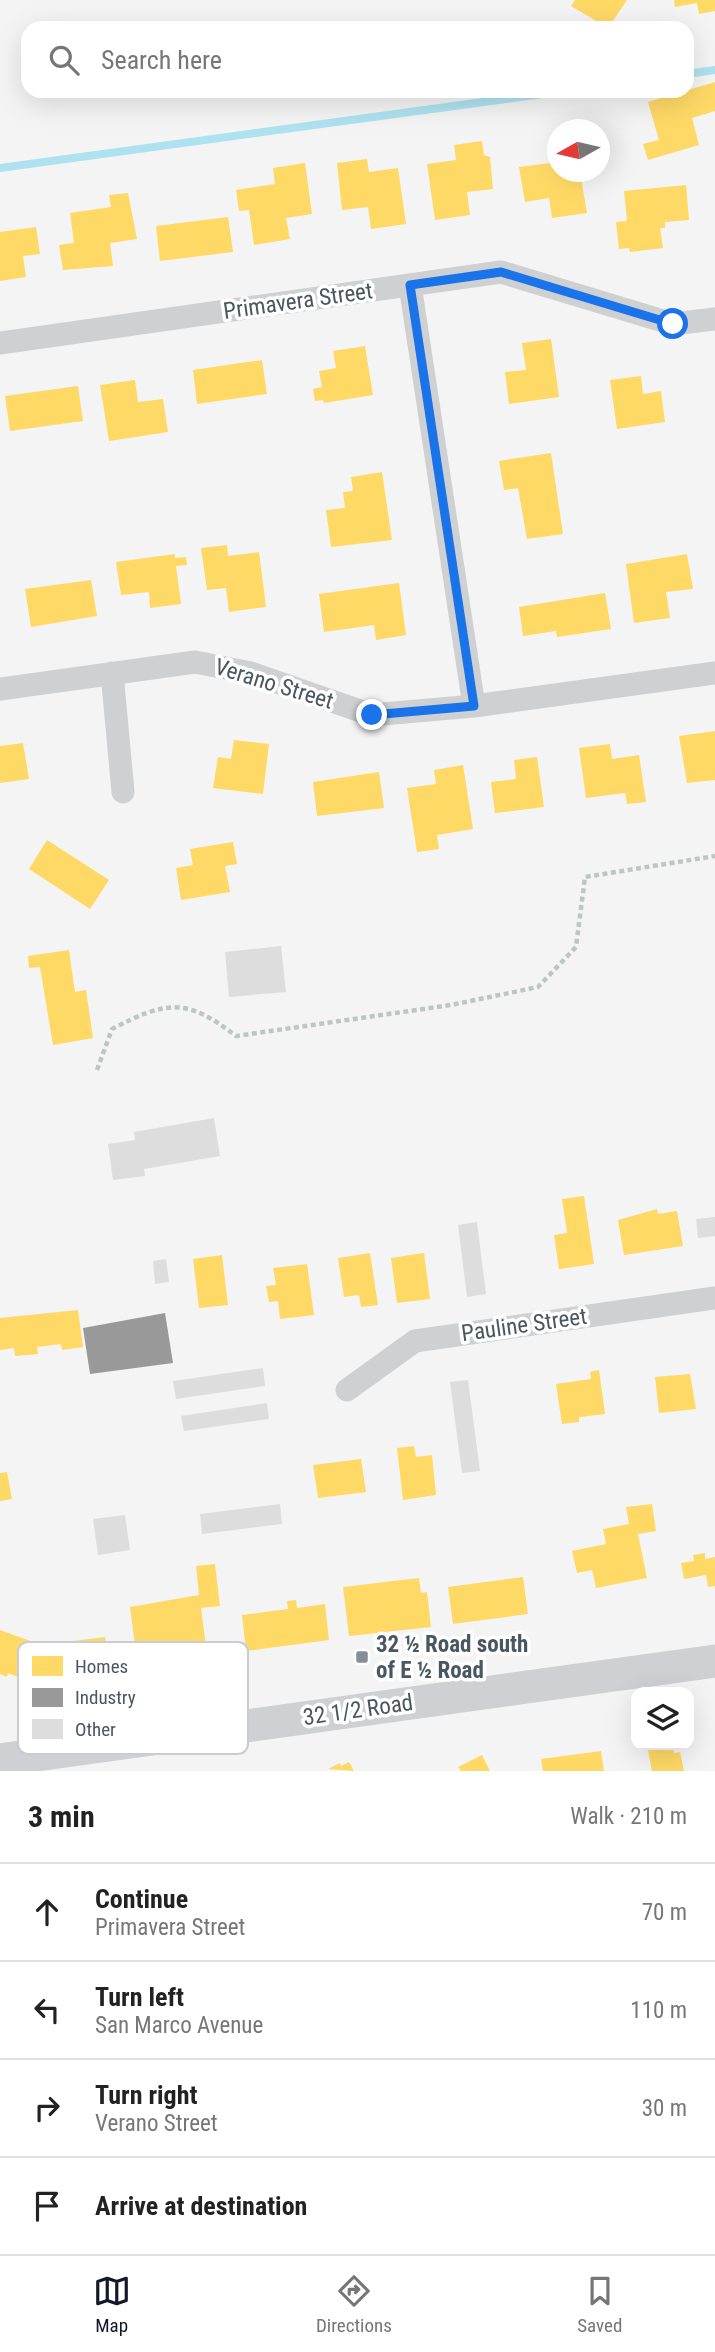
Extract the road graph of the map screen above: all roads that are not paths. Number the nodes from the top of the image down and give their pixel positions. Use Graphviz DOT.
graph roads {
  1 [pos="410,285"];
  2 [pos="715,319"];
  3 [pos="0,343"];
  4 [pos="112,673"];
  5 [pos="715,673"];
  6 [pos="0,689"];
  7 [pos="474,706"];
  8 [pos="123,792"];
  9 [pos="715,1298"];
  10 [pos="347,1390"];
  11 [pos="715,1661"];
  12 [pos="248,1726"];
  13 [pos="43,1754"];
  14 [pos="0,1760"];
  1 -- 2 [label="street, Primavera Street"];
  1 -- 3 [label="street, Primavera Street"];
  1 -- 7 [label="street"];
  4 -- 6 [label="street, Verano Street"];
  4 -- 7 [label="street, Verano Street"];
  4 -- 8 [label="street"];
  5 -- 7 [label="street, Verano Street"];
  9 -- 10 [label="street, Pauline Street"];
  11 -- 12 [label="street, 32 1/2 Road"];
  13 -- 14 [label="street, 32 1/2 Road"];
}
